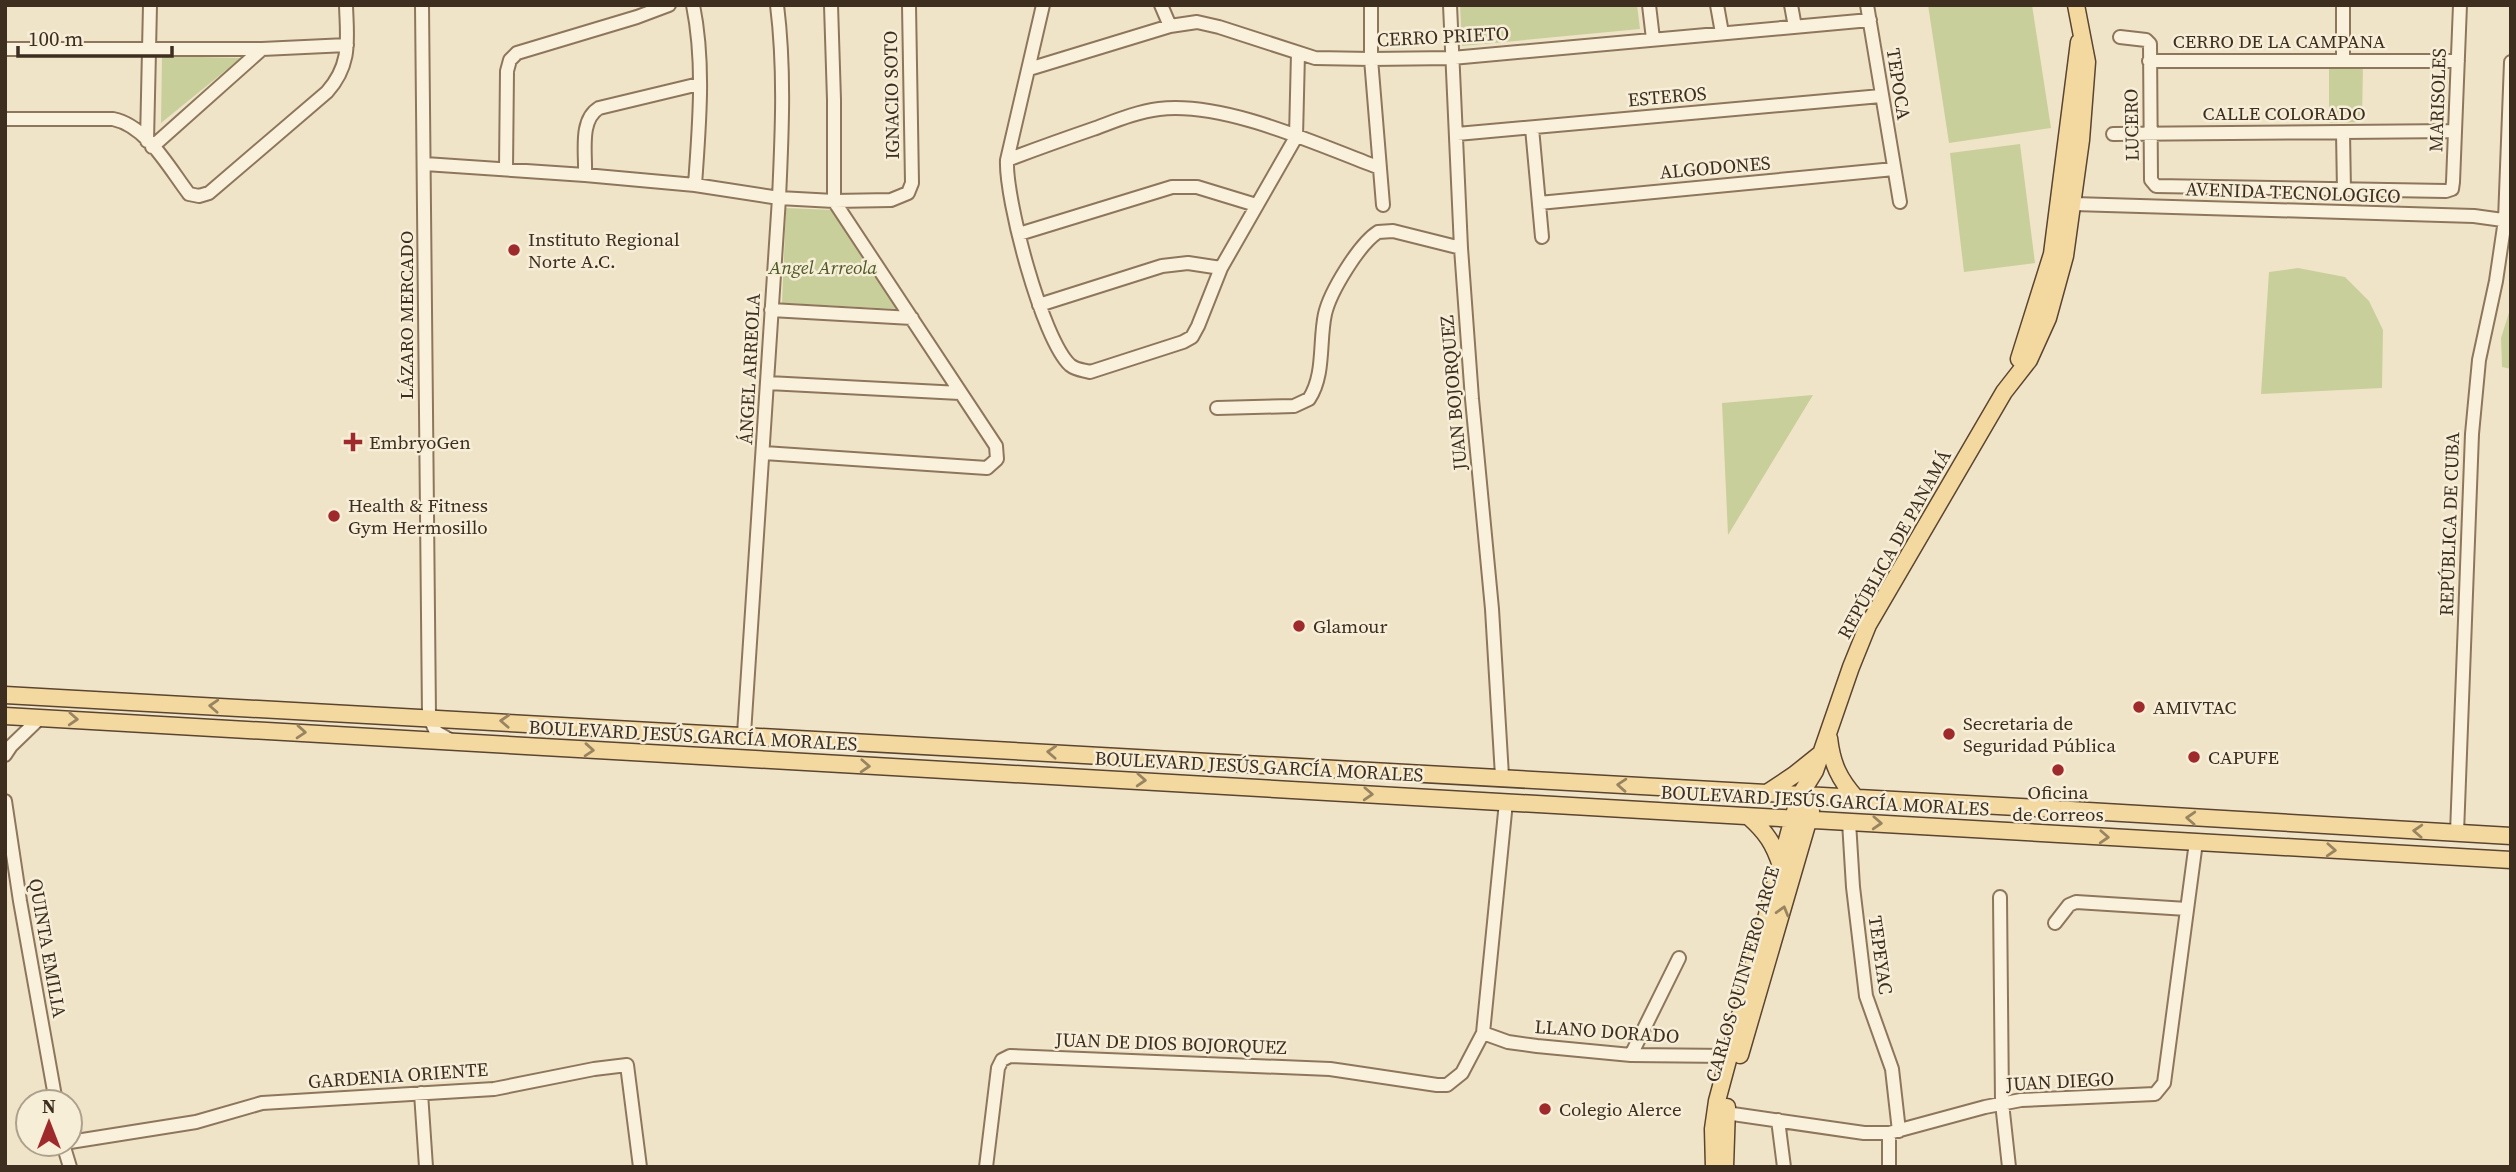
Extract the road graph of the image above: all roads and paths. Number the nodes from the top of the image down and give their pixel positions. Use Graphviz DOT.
graph roads {
  1 [pos="150,5"];
  2 [pos="346,5"];
  3 [pos="422,5"];
  4 [pos="670,5"];
  5 [pos="693,5"];
  6 [pos="777,5"];
  7 [pos="831,5"];
  8 [pos="909,5"];
  9 [pos="1043,5"];
  10 [pos="1161,5"];
  11 [pos="1371,5"];
  12 [pos="1450,5"];
  13 [pos="1649,5"];
  14 [pos="1717,5"];
  15 [pos="1791,5"];
  16 [pos="1867,5"];
  17 [pos="2076,5"];
  18 [pos="2343,5"];
  19 [pos="2460,5"];
  20 [pos="654,8"];
  21 [pos="1870,20"];
  22 [pos="1170,26"];
  23 [pos="1795,27"];
  24 [pos="1721,33"];
  25 [pos="2080,35"];
  26 [pos="2120,37"];
  27 [pos="1653,39"];
  28 [pos="347,45"];
  29 [pos="5,49"];
  30 [pos="262,49"];
  31 [pos="151,50"];
  32 [pos="1298,53"];
  33 [pos="1452,58"];
  34 [pos="2076,58"];
  35 [pos="1371,59"];
  36 [pos="2343,60"];
  37 [pos="2150,61"];
  38 [pos="2458,61"];
  39 [pos="2511,62"];
  40 [pos="1029,69"];
  41 [pos="699,84"];
  42 [pos="1881,96"];
  43 [pos="5,119"];
  44 [pos="1532,128"];
  45 [pos="2455,131"];
  46 [pos="2343,132"];
  47 [pos="1457,134"];
  48 [pos="2113,134"];
  49 [pos="2150,134"];
  50 [pos="1296,137"];
  51 [pos="149,144"];
  52 [pos="1007,160"];
  53 [pos="425,164"];
  54 [pos="1380,168"];
  55 [pos="506,169"];
  56 [pos="1894,169"];
  57 [pos="585,175"];
  58 [pos="695,185"];
  59 [pos="2344,191"];
  60 [pos="779,198"];
  61 [pos="834,201"];
  62 [pos="1900,202"];
  63 [pos="1539,203"];
  64 [pos="2074,204"];
  65 [pos="1256,205"];
  66 [pos="1383,205"];
  67 [pos="2508,220"];
  68 [pos="1019,234"];
  69 [pos="1542,237"];
  70 [pos="1461,248"];
  71 [pos="1221,268"];
  72 [pos="1039,305"];
  73 [pos="771,310"];
  74 [pos="912,318"];
  75 [pos="2031,327"];
  76 [pos="768,383"];
  77 [pos="2010,384"];
  78 [pos="960,393"];
  79 [pos="1217,408"];
  80 [pos="764,453"];
  81 [pos="5,695"];
  82 [pos="5,716"];
  83 [pos="429,716"];
  84 [pos="41,717"];
  85 [pos="744,734"];
  86 [pos="1828,734"];
  87 [pos="828,739"];
  88 [pos="451,741"];
  89 [pos="1821,753"];
  90 [pos="5,755"];
  91 [pos="825,764"];
  92 [pos="1502,776"];
  93 [pos="1768,793"];
  94 [pos="1808,795"];
  95 [pos="1856,798"];
  96 [pos="5,801"];
  97 [pos="1506,802"];
  98 [pos="1749,817"];
  99 [pos="1801,819"];
  100 [pos="1849,822"];
  101 [pos="2457,833"];
  102 [pos="2511,836"];
  103 [pos="2196,842"];
  104 [pos="2511,860"];
  105 [pos="1781,866"];
  106 [pos="2000,897"];
  107 [pos="2187,909"];
  108 [pos="2054,923"];
  109 [pos="1763,953"];
  110 [pos="1679,958"];
  111 [pos="1483,1033"];
  112 [pos="1631,1055"];
  113 [pos="1729,1056"];
  114 [pos="53,1088"];
  115 [pos="421,1093"];
  116 [pos="2002,1103"];
  117 [pos="1720,1112"];
  118 [pos="1778,1120"];
  119 [pos="1894,1132"];
  120 [pos="84,1140"];
  121 [pos="426,1167"];
  122 [pos="640,1167"];
  123 [pos="986,1167"];
  124 [pos="1714,1167"];
  125 [pos="1725,1167"];
  126 [pos="1784,1167"];
  127 [pos="1889,1167"];
  128 [pos="2009,1167"];
  1 -- 31 [label="street"];
  2 -- 28 [label="street"];
  3 -- 53 [label="street, LÁZARO MERCADO"];
  4 -- 20 [label="street"];
  5 -- 41 [label="street"];
  6 -- 60 [label="street, ÁNGEL ARREOLA"];
  7 -- 61 [label="street"];
  8 -- 61 [label="street, IGNACIO SOTO"];
  9 -- 40 [label="street"];
  10 -- 22 [label="street"];
  11 -- 35 [label="street"];
  12 -- 33 [label="street, JUAN BOJORQUEZ"];
  13 -- 27 [label="street"];
  14 -- 24 [label="street"];
  15 -- 23 [label="street"];
  16 -- 21 [label="street, TEPOCA"];
  17 -- 25 [label="main road, REPÚBLICA DE PANAMÁ"];
  18 -- 36 [label="street"];
  19 -- 38 [label="street, MARISOLES"];
  20 -- 55 [label="street"];
  21 -- 23 [label="street, CERRO PRIETO"];
  21 -- 42 [label="street, TEPOCA"];
  22 -- 32 [label="street, CERRO PRIETO"];
  22 -- 40 [label="street, CERRO PRIETO"];
  23 -- 24 [label="street, CERRO PRIETO"];
  24 -- 27 [label="street, CERRO PRIETO"];
  25 -- 34 [label="main road, REPÚBLICA DE PANAMÁ"];
  25 -- 64 [label="main road, REPÚBLICA DE PANAMÁ"];
  26 -- 37 [label="street, CERRO DE LA CAMPANA"];
  27 -- 33 [label="street, CERRO PRIETO"];
  28 -- 30 [label="street"];
  28 -- 51 [label="street"];
  29 -- 31 [label="street"];
  30 -- 31 [label="street"];
  30 -- 51 [label="street"];
  31 -- 51 [label="street"];
  32 -- 35 [label="street, CERRO PRIETO"];
  32 -- 50 [label="street"];
  33 -- 35 [label="street, CERRO PRIETO"];
  33 -- 47 [label="street, JUAN BOJORQUEZ"];
  34 -- 64 [label="main road"];
  34 -- 75 [label="main road, REPÚBLICA DE PANAMÁ"];
  35 -- 54 [label="street"];
  36 -- 37 [label="street, CERRO DE LA CAMPANA"];
  36 -- 38 [label="street, CERRO DE LA CAMPANA"];
  37 -- 49 [label="street, LUCERO"];
  38 -- 45 [label="street, MARISOLES"];
  39 -- 67 [label="street, REPÚBLICA DE CUBA"];
  40 -- 52 [label="street"];
  41 -- 57 [label="street"];
  41 -- 58 [label="street"];
  42 -- 44 [label="street, ESTEROS"];
  42 -- 56 [label="street, TEPOCA"];
  43 -- 51 [label="street"];
  44 -- 47 [label="street, ESTEROS"];
  44 -- 63 [label="street"];
  45 -- 46 [label="street, CALLE COLORADO"];
  45 -- 59 [label="street, MARISOLES"];
  46 -- 49 [label="street, CALLE COLORADO"];
  46 -- 59 [label="street"];
  47 -- 70 [label="street, JUAN BOJORQUEZ"];
  48 -- 49 [label="street, CALLE COLORADO"];
  49 -- 59 [label="street, LUCERO"];
  50 -- 52 [label="street"];
  50 -- 54 [label="street"];
  50 -- 65 [label="street"];
  52 -- 68 [label="street"];
  53 -- 55 [label="street"];
  53 -- 83 [label="street, LÁZARO MERCADO"];
  54 -- 66 [label="street"];
  55 -- 57 [label="street"];
  56 -- 62 [label="street, TEPOCA"];
  56 -- 63 [label="street, ALGODONES"];
  57 -- 58 [label="street"];
  58 -- 60 [label="street"];
  60 -- 61 [label="street"];
  60 -- 73 [label="street, ÁNGEL ARREOLA"];
  61 -- 74 [label="street"];
  63 -- 69 [label="street"];
  64 -- 67 [label="street, AVENIDA TECNOLOGICO"];
  64 -- 75 [label="main road"];
  64 -- 77 [label="main road, REPÚBLICA DE PANAMÁ"];
  65 -- 68 [label="street"];
  65 -- 71 [label="street"];
  67 -- 101 [label="street, REPÚBLICA DE CUBA"];
  68 -- 72 [label="street"];
  70 -- 79 [label="street"];
  70 -- 92 [label="street, JUAN BOJORQUEZ"];
  71 -- 72 [label="street"];
  71 -- 72 [label="street"];
  73 -- 74 [label="street"];
  73 -- 76 [label="street, ÁNGEL ARREOLA"];
  74 -- 78 [label="street"];
  75 -- 77 [label="main road, REPÚBLICA DE PANAMÁ"];
  76 -- 78 [label="street"];
  76 -- 80 [label="street, ÁNGEL ARREOLA"];
  77 -- 86 [label="main road, REPÚBLICA DE PANAMÁ"];
  78 -- 80 [label="street"];
  80 -- 85 [label="street, ÁNGEL ARREOLA"];
  83 -- 81 [label="main road, BOULEVARD JESÚS GARCÍA MORALES, one-way"];
  82 -- 84 [label="main road, BOULEVARD JESÚS GARCÍA MORALES"];
  85 -- 83 [label="main road, BOULEVARD JESÚS GARCÍA MORALES, one-way"];
  83 -- 88 [label="street"];
  84 -- 88 [label="main road, BOULEVARD JESÚS GARCÍA MORALES, one-way"];
  84 -- 90 [label="street"];
  85 -- 87 [label="main road, BOULEVARD JESÚS GARCÍA MORALES"];
  86 -- 89 [label="main road, REPÚBLICA DE PANAMÁ"];
  86 -- 95 [label="main road"];
  87 -- 91 [label="main road"];
  92 -- 87 [label="main road, BOULEVARD JESÚS GARCÍA MORALES, one-way"];
  88 -- 91 [label="main road, BOULEVARD JESÚS GARCÍA MORALES, one-way"];
  89 -- 93 [label="main road"];
  89 -- 94 [label="main road, REPÚBLICA DE PANAMÁ"];
  91 -- 97 [label="main road, BOULEVARD JESÚS GARCÍA MORALES, one-way"];
  93 -- 92 [label="main road, BOULEVARD JESÚS GARCÍA MORALES, one-way"];
  93 -- 94 [label="main road, BOULEVARD JESÚS GARCÍA MORALES"];
  94 -- 95 [label="main road, BOULEVARD JESÚS GARCÍA MORALES"];
  94 -- 99 [label="main road, CARLOS QUINTERO ARCE"];
  101 -- 95 [label="main road, BOULEVARD JESÚS GARCÍA MORALES, one-way"];
  96 -- 114 [label="street, QUINTA EMILIA"];
  97 -- 98 [label="main road, BOULEVARD JESÚS GARCÍA MORALES"];
  97 -- 111 [label="street"];
  98 -- 99 [label="main road, BOULEVARD JESÚS GARCÍA MORALES"];
  98 -- 105 [label="main road"];
  99 -- 100 [label="main road, BOULEVARD JESÚS GARCÍA MORALES"];
  99 -- 105 [label="main road, CARLOS QUINTERO ARCE"];
  109 -- 99 [label="main road, CARLOS QUINTERO ARCE, one-way"];
  100 -- 103 [label="main road, BOULEVARD JESÚS GARCÍA MORALES, one-way"];
  100 -- 119 [label="street, TEPEYAC"];
  101 -- 102 [label="main road, BOULEVARD JESÚS GARCÍA MORALES"];
  103 -- 104 [label="main road, BOULEVARD JESÚS GARCÍA MORALES, one-way"];
  103 -- 107 [label="street, JUAN DIEGO"];
  105 -- 109 [label="main road, CARLOS QUINTERO ARCE"];
  106 -- 116 [label="street"];
  107 -- 108 [label="street"];
  107 -- 116 [label="street, JUAN DIEGO"];
  109 -- 113 [label="main road, CARLOS QUINTERO ARCE"];
  109 -- 117 [label="main road, CARLOS QUINTERO ARCE"];
  110 -- 112 [label="street"];
  111 -- 112 [label="street, LLANO DORADO"];
  111 -- 123 [label="street, JUAN DE DIOS BOJORQUEZ"];
  112 -- 113 [label="street, LLANO DORADO"];
  113 -- 117 [label="main road, CARLOS QUINTERO ARCE"];
  115 -- 120 [label="street, GARDENIA ORIENTE"];
  115 -- 121 [label="street"];
  115 -- 122 [label="street, GARDENIA ORIENTE"];
  116 -- 119 [label="street, JUAN DIEGO"];
  116 -- 128 [label="street"];
  117 -- 118 [label="street, JUAN DIEGO"];
  117 -- 124 [label="main road, CARLOS QUINTERO ARCE"];
  117 -- 125 [label="main road, CARLOS QUINTERO ARCE"];
  118 -- 119 [label="street, JUAN DIEGO"];
  118 -- 126 [label="street"];
  119 -- 127 [label="street, TEPEYAC"];
}
